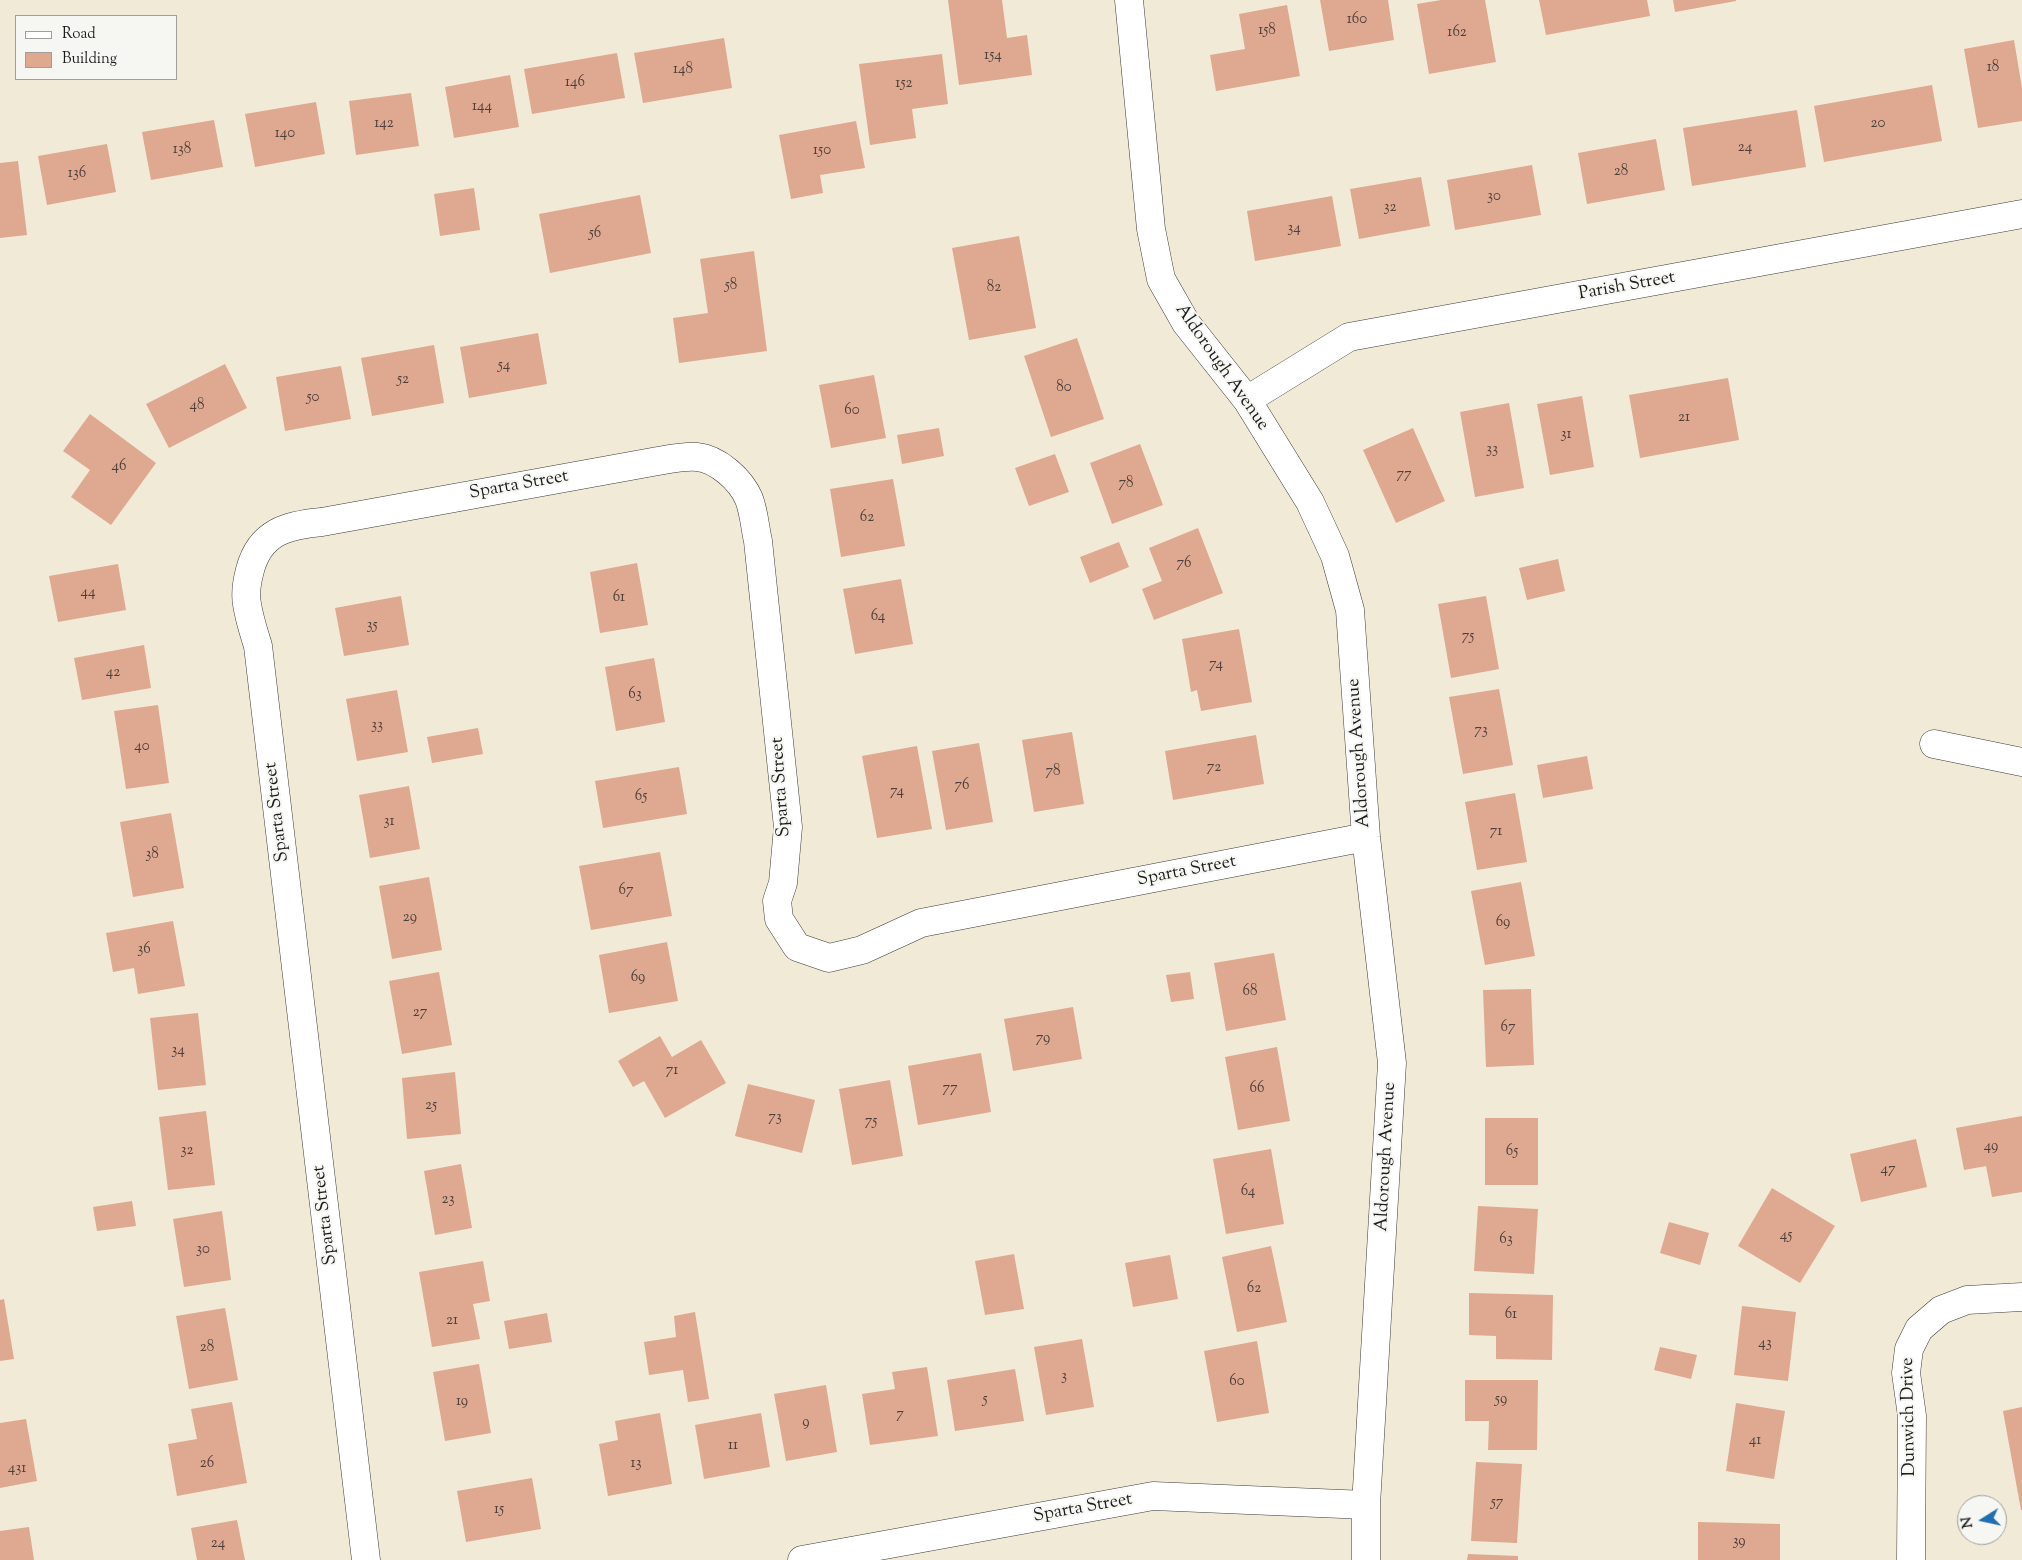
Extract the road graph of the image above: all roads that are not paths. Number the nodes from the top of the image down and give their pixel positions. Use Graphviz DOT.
graph roads {
  1 [pos="1129,0"];
  2 [pos="2022,214"];
  3 [pos="1247,400"];
  4 [pos="1934,744"];
  5 [pos="2022,762"];
  6 [pos="1366,837"];
  7 [pos="2022,1297"];
  8 [pos="1366,1505"];
  9 [pos="366,1560"];
  10 [pos="802,1560"];
  11 [pos="1366,1560"];
  12 [pos="1911,1560"];
  1 -- 3 [label="street, Aldorough Avenue"];
  2 -- 3 [label="street, Parish Street"];
  3 -- 6 [label="street, Aldorough Avenue"];
  4 -- 5 [label="street"];
  6 -- 8 [label="street, Aldorough Avenue"];
  6 -- 9 [label="street, Sparta Street"];
  7 -- 12 [label="street, Dunwich Drive"];
  8 -- 10 [label="street, Sparta Street"];
  8 -- 11 [label="street, Aldorough Avenue"];
}
